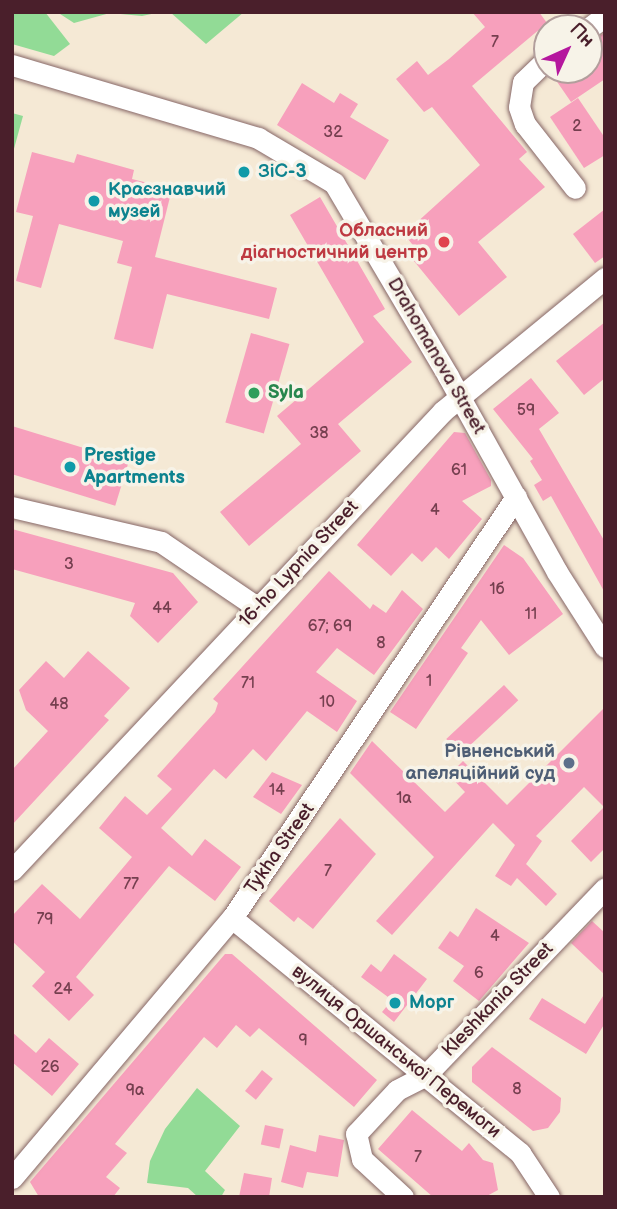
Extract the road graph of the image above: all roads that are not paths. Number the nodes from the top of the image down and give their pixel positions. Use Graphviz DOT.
graph roads {
  1 [pos="12,65"];
  2 [pos="533,72"];
  3 [pos="575,188"];
  4 [pos="605,278"];
  5 [pos="460,396"];
  6 [pos="516,497"];
  7 [pos="12,507"];
  8 [pos="258,608"];
  9 [pos="605,647"];
  10 [pos="12,870"];
  11 [pos="605,888"];
  12 [pos="232,918"];
  13 [pos="425,1076"];
  14 [pos="12,1178"];
  15 [pos="403,1197"];
  16 [pos="549,1197"];
  1 -- 5 [label="street, Drahomanova Street"];
  2 -- 3 [label="street"];
  4 -- 5 [label="street, 16-ho Lypnia Street"];
  5 -- 6 [label="street, Drahomanova Street"];
  5 -- 8 [label="street, 16-ho Lypnia Street"];
  6 -- 9 [label="street, Drahomanova Street"];
  6 -- 12 [label="street, Tykha Street"];
  7 -- 8 [label="street"];
  8 -- 10 [label="street, 16-ho Lypnia Street"];
  11 -- 13 [label="street, Kleshkania Street"];
  12 -- 13 [label="street, вулиця Оршанської Перемоги"];
  12 -- 14 [label="street, Tykha Street"];
  13 -- 15 [label="street, Kleshkania Street"];
  13 -- 16 [label="street, вулиця Оршанської Перемоги"];
}
